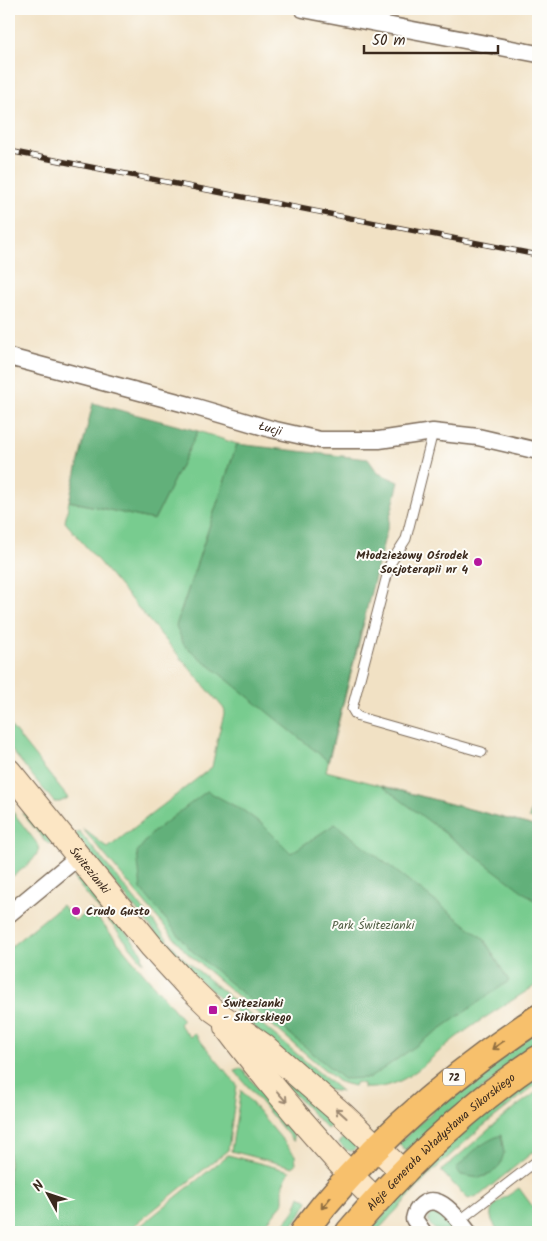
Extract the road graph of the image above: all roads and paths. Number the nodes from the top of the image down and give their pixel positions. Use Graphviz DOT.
graph roads {
  1 [pos="303,9"];
  2 [pos="538,54"];
  3 [pos="9,357"];
  4 [pos="432,432"];
  5 [pos="538,451"];
  6 [pos="482,752"];
  7 [pos="9,771"];
  8 [pos="78,857"];
  9 [pos="9,914"];
  10 [pos="213,1010"];
  11 [pos="538,1018"];
  12 [pos="538,1059"];
  13 [pos="377,1146"];
  14 [pos="538,1160"];
  15 [pos="350,1174"];
  16 [pos="404,1174"];
  17 [pos="377,1201"];
  18 [pos="464,1227"];
  19 [pos="303,1232"];
  20 [pos="349,1232"];
  21 [pos="423,1232"];
  1 -- 2 [label="street"];
  3 -- 4 [label="street, Łucji"];
  4 -- 5 [label="street, Łucji"];
  4 -- 6 [label="lane"];
  7 -- 8 [label="street, Świtezianki"];
  8 -- 9 [label="street"];
  8 -- 10 [label="street, Świtezianki"];
  13 -- 10 [label="street, Świtezianki, one-way"];
  10 -- 15 [label="street, Świtezianki, one-way"];
  11 -- 13 [label="main road, 72, one-way"];
  12 -- 16 [label="main road, Aleje Generała Władysława Sikorskiego"];
  13 -- 15 [label="main road, 72"];
  13 -- 16 [label="street, Świtezianki"];
  14 -- 18 [label="lane"];
  15 -- 17 [label="street, Świtezianki"];
  15 -- 19 [label="main road, 72, one-way"];
  16 -- 17 [label="main road, Aleje Generała Władysława Sikorskiego"];
  17 -- 20 [label="main road, Aleje Generała Władysława Sikorskiego"];
  18 -- 21 [label="street"];
}
